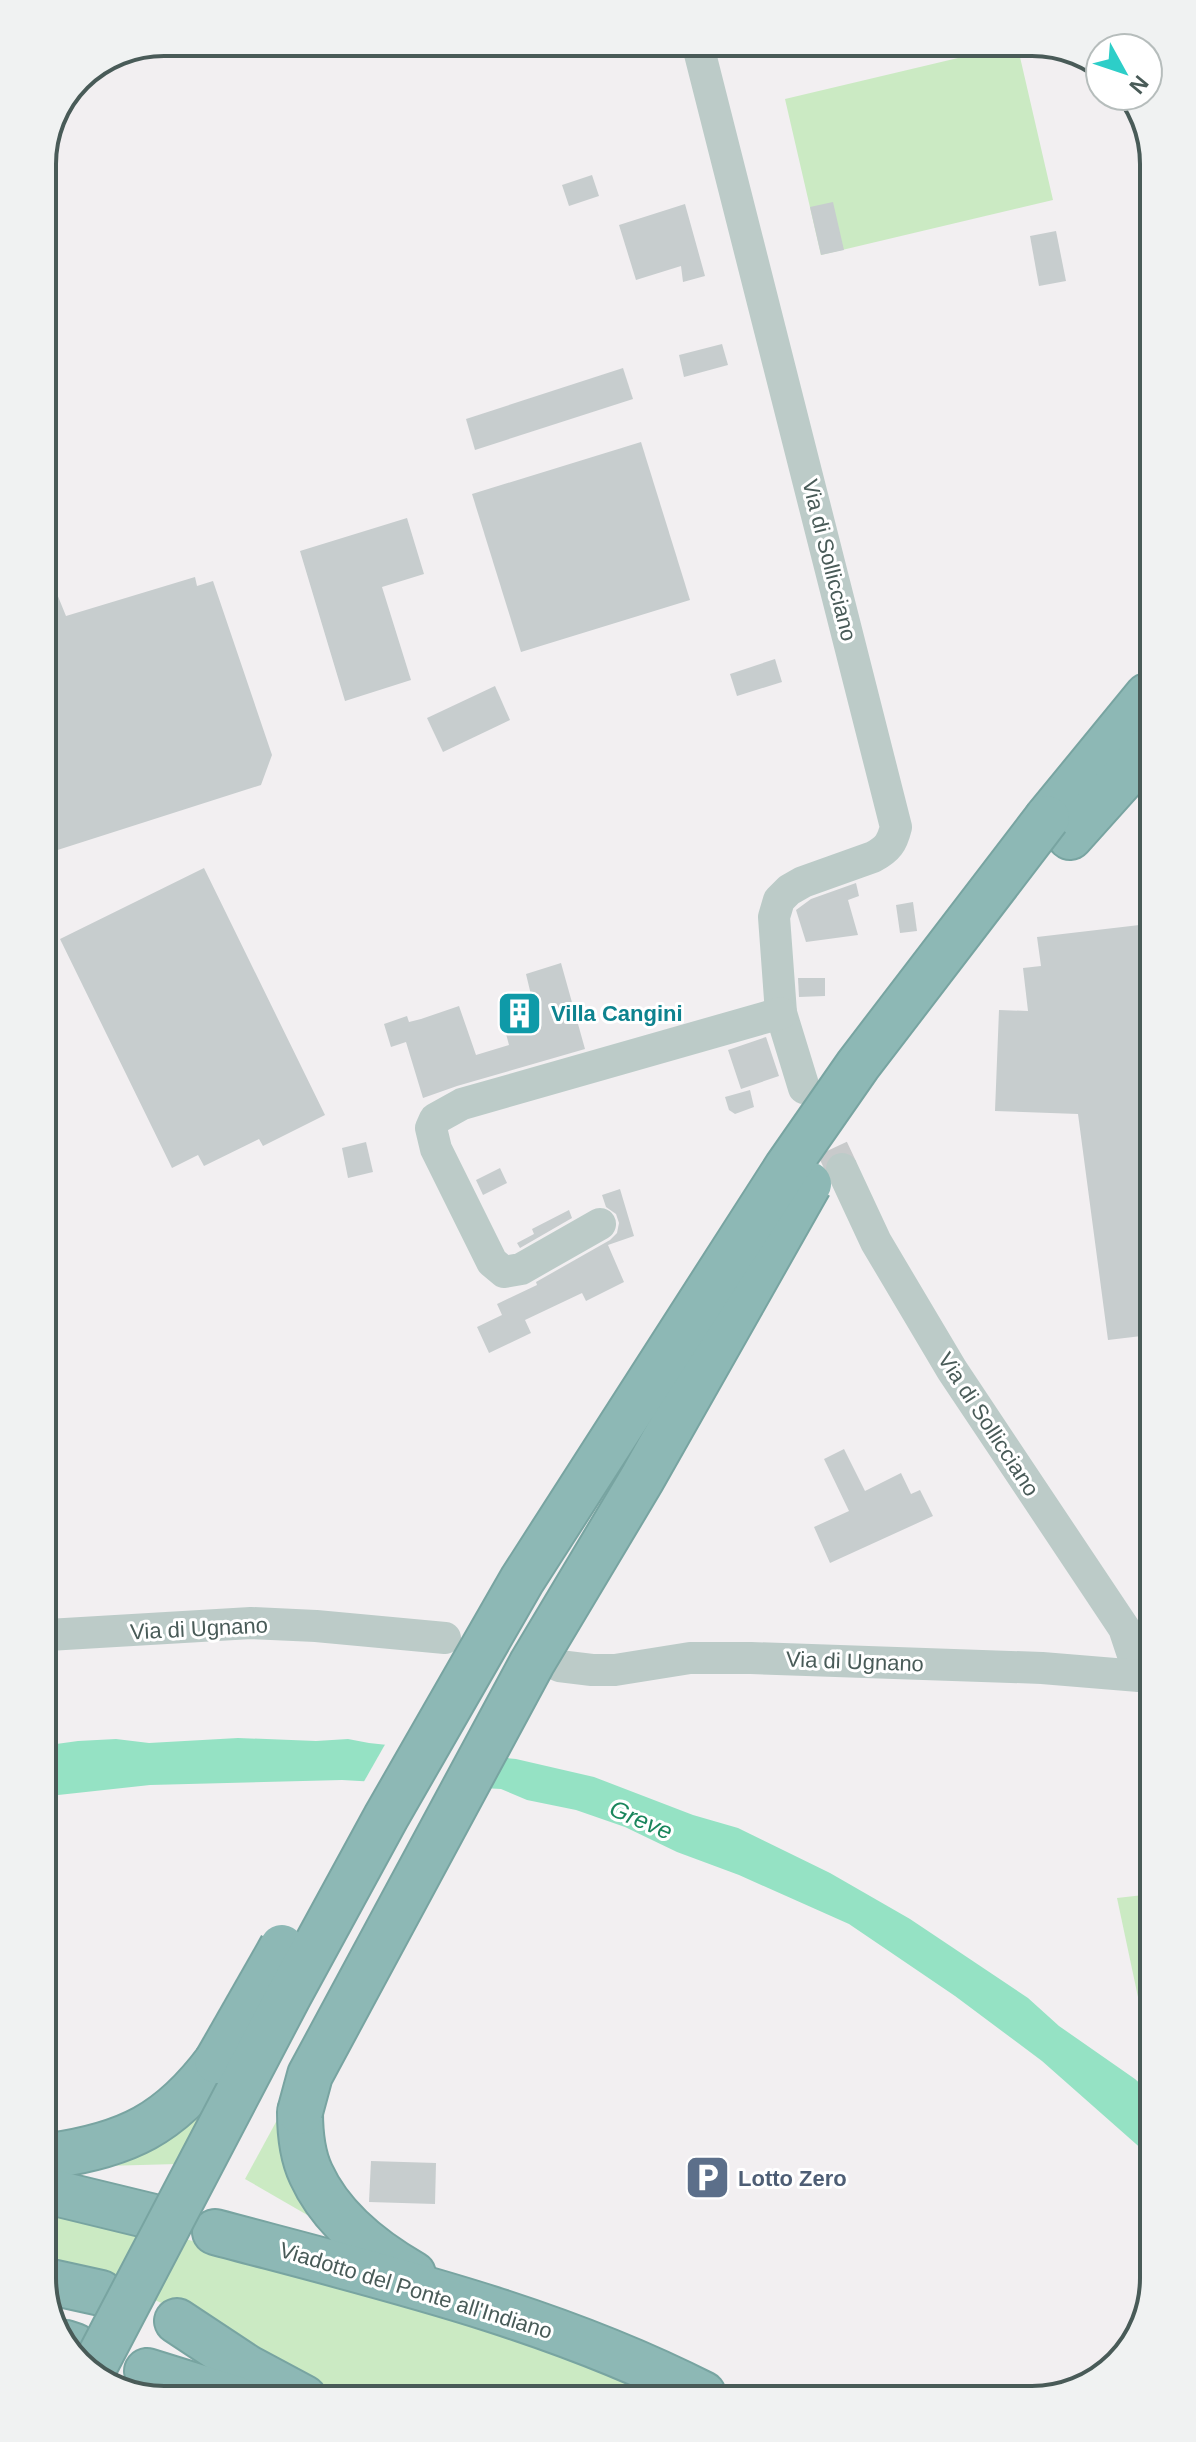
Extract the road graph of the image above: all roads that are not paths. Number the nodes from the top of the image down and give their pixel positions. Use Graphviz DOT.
graph roads {
  1 [pos="701,56"];
  2 [pos="1140,706"];
  3 [pos="1140,757"];
  4 [pos="1058,827"];
  5 [pos="781,1013"];
  6 [pos="804,1088"];
  7 [pos="813,1173"];
  8 [pos="600,1224"];
  9 [pos="56,1635"];
  10 [pos="445,1638"];
  11 [pos="1140,1663"];
  12 [pos="559,1666"];
  13 [pos="1140,1676"];
  14 [pos="56,2155"];
  15 [pos="56,2193"];
  16 [pos="154,2217"];
  17 [pos="215,2232"];
  18 [pos="56,2283"];
  19 [pos="101,2293"];
  20 [pos="450,2296"];
  21 [pos="177,2321"];
  22 [pos="81,2347"];
  23 [pos="131,2378"];
  24 [pos="171,2386"];
  25 [pos="282,2386"];
  26 [pos="686,2386"];
  1 -- 5 [label="street, Via di Sollicciano"];
  2 -- 4 [label="highway"];
  3 -- 4 [label="highway"];
  4 -- 7 [label="highway"];
  5 -- 6 [label="street, Via di Sollicciano"];
  5 -- 8 [label="street"];
  7 -- 11 [label="street, Via di Sollicciano"];
  7 -- 14 [label="highway, bridge"];
  7 -- 20 [label="highway, bridge"];
  7 -- 22 [label="highway, bridge"];
  7 -- 23 [label="highway, bridge"];
  9 -- 10 [label="street, Via di Ugnano"];
  12 -- 13 [label="street, Via di Ugnano"];
  15 -- 16 [label="highway"];
  17 -- 20 [label="highway, Viadotto del Ponte all'Indiano"];
  18 -- 19 [label="highway"];
  20 -- 26 [label="highway, Viadotto del Ponte all'Indiano"];
  21 -- 25 [label="highway"];
  23 -- 24 [label="highway"];
}
